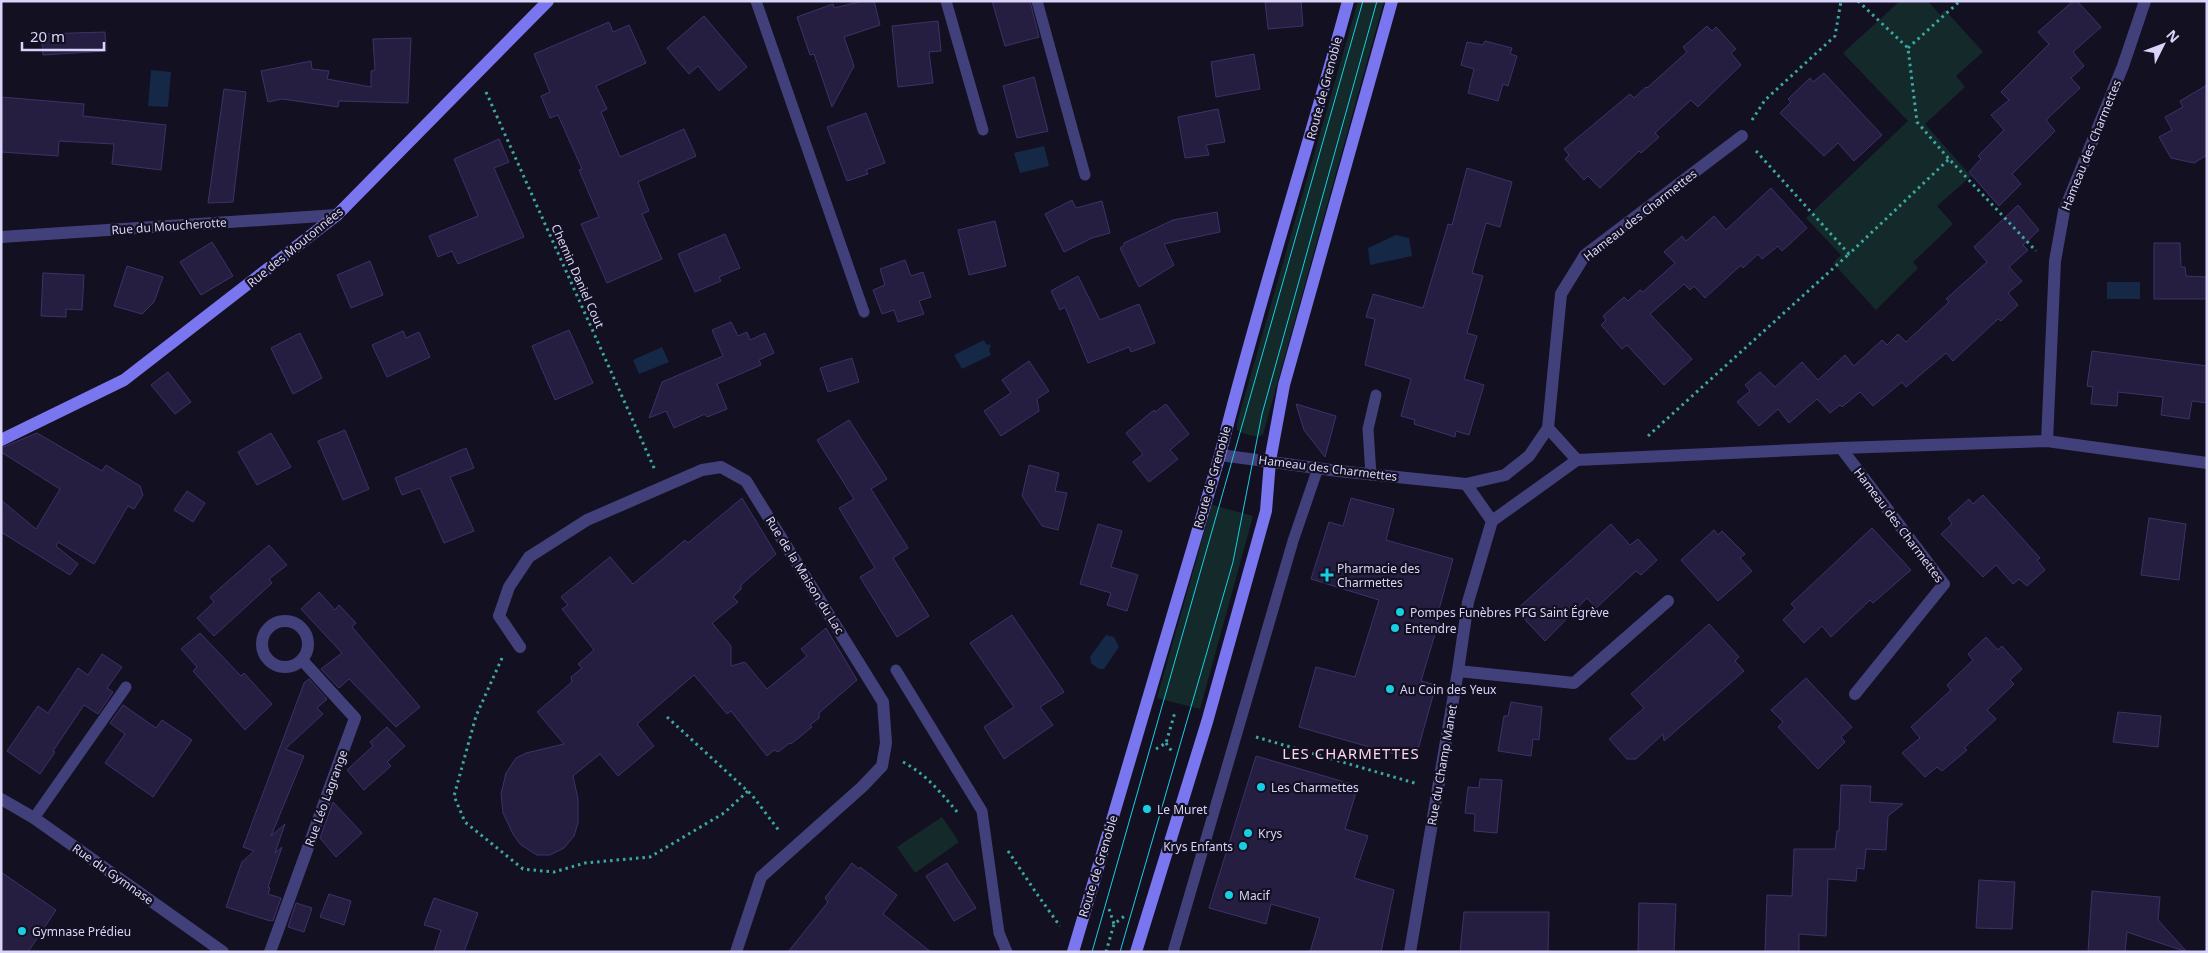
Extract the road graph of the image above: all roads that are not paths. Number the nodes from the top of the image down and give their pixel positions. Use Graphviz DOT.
graph roads {
  1 [pos="548,1"];
  2 [pos="756,1"];
  3 [pos="946,1"];
  4 [pos="1037,1"];
  5 [pos="1348,1"];
  6 [pos="1392,1"];
  7 [pos="2145,1"];
  8 [pos="983,130"];
  9 [pos="1742,136"];
  10 [pos="1085,175"];
  11 [pos="337,215"];
  12 [pos="1,237"];
  13 [pos="864,312"];
  14 [pos="1376,395"];
  15 [pos="1548,428"];
  16 [pos="1,440"];
  17 [pos="2047,441"];
  18 [pos="1841,448"];
  19 [pos="1220,455"];
  20 [pos="1577,460"];
  21 [pos="1270,461"];
  22 [pos="2207,464"];
  23 [pos="1318,468"];
  24 [pos="1371,474"];
  25 [pos="1466,484"];
  26 [pos="1492,522"];
  27 [pos="1668,602"];
  28 [pos="520,647"];
  29 [pos="302,660"];
  30 [pos="896,670"];
  31 [pos="1458,671"];
  32 [pos="126,687"];
  33 [pos="1855,694"];
  34 [pos="1,798"];
  35 [pos="34,818"];
  36 [pos="223,952"];
  37 [pos="270,952"];
  38 [pos="736,952"];
  39 [pos="1007,952"];
  40 [pos="1073,952"];
  41 [pos="1136,952"];
  42 [pos="1173,952"];
  43 [pos="1410,952"];
  1 -- 11 [label="main road, Rue des Moutonnées"];
  2 -- 13 [label="lane"];
  3 -- 8 [label="lane"];
  4 -- 10 [label="lane"];
  5 -- 19 [label="main road, Route de Grenoble"];
  6 -- 21 [label="main road"];
  7 -- 17 [label="street, Hameau des Charmettes"];
  9 -- 15 [label="street, Hameau des Charmettes"];
  11 -- 12 [label="street, Rue du Moucherotte"];
  11 -- 16 [label="main road, Rue des Moutonnées"];
  14 -- 24 [label="lane"];
  15 -- 20 [label="street"];
  15 -- 25 [label="street, Hameau des Charmettes"];
  17 -- 18 [label="street, Hameau des Charmettes"];
  17 -- 22 [label="street, Hameau des Charmettes"];
  18 -- 20 [label="street, Hameau des Charmettes"];
  18 -- 33 [label="street, Hameau des Charmettes"];
  19 -- 21 [label="street, Hameau des Charmettes"];
  19 -- 40 [label="main road, Route de Grenoble"];
  20 -- 26 [label="street"];
  21 -- 23 [label="street, Hameau des Charmettes"];
  21 -- 41 [label="main road"];
  23 -- 24 [label="street, Hameau des Charmettes"];
  23 -- 42 [label="lane"];
  24 -- 25 [label="street, Hameau des Charmettes"];
  25 -- 26 [label="street"];
  26 -- 31 [label="street, Rue du Champ Manet"];
  27 -- 31 [label="street"];
  28 -- 38 [label="street, Rue de la Maison du Lac"];
  29 -- 37 [label="street, Rue Léo Lagrange"];
  30 -- 39 [label="lane"];
  31 -- 43 [label="street, Rue du Champ Manet"];
  32 -- 35 [label="lane"];
  34 -- 35 [label="street, Rue du Gymnase"];
  35 -- 36 [label="street, Rue du Gymnase"];
}
